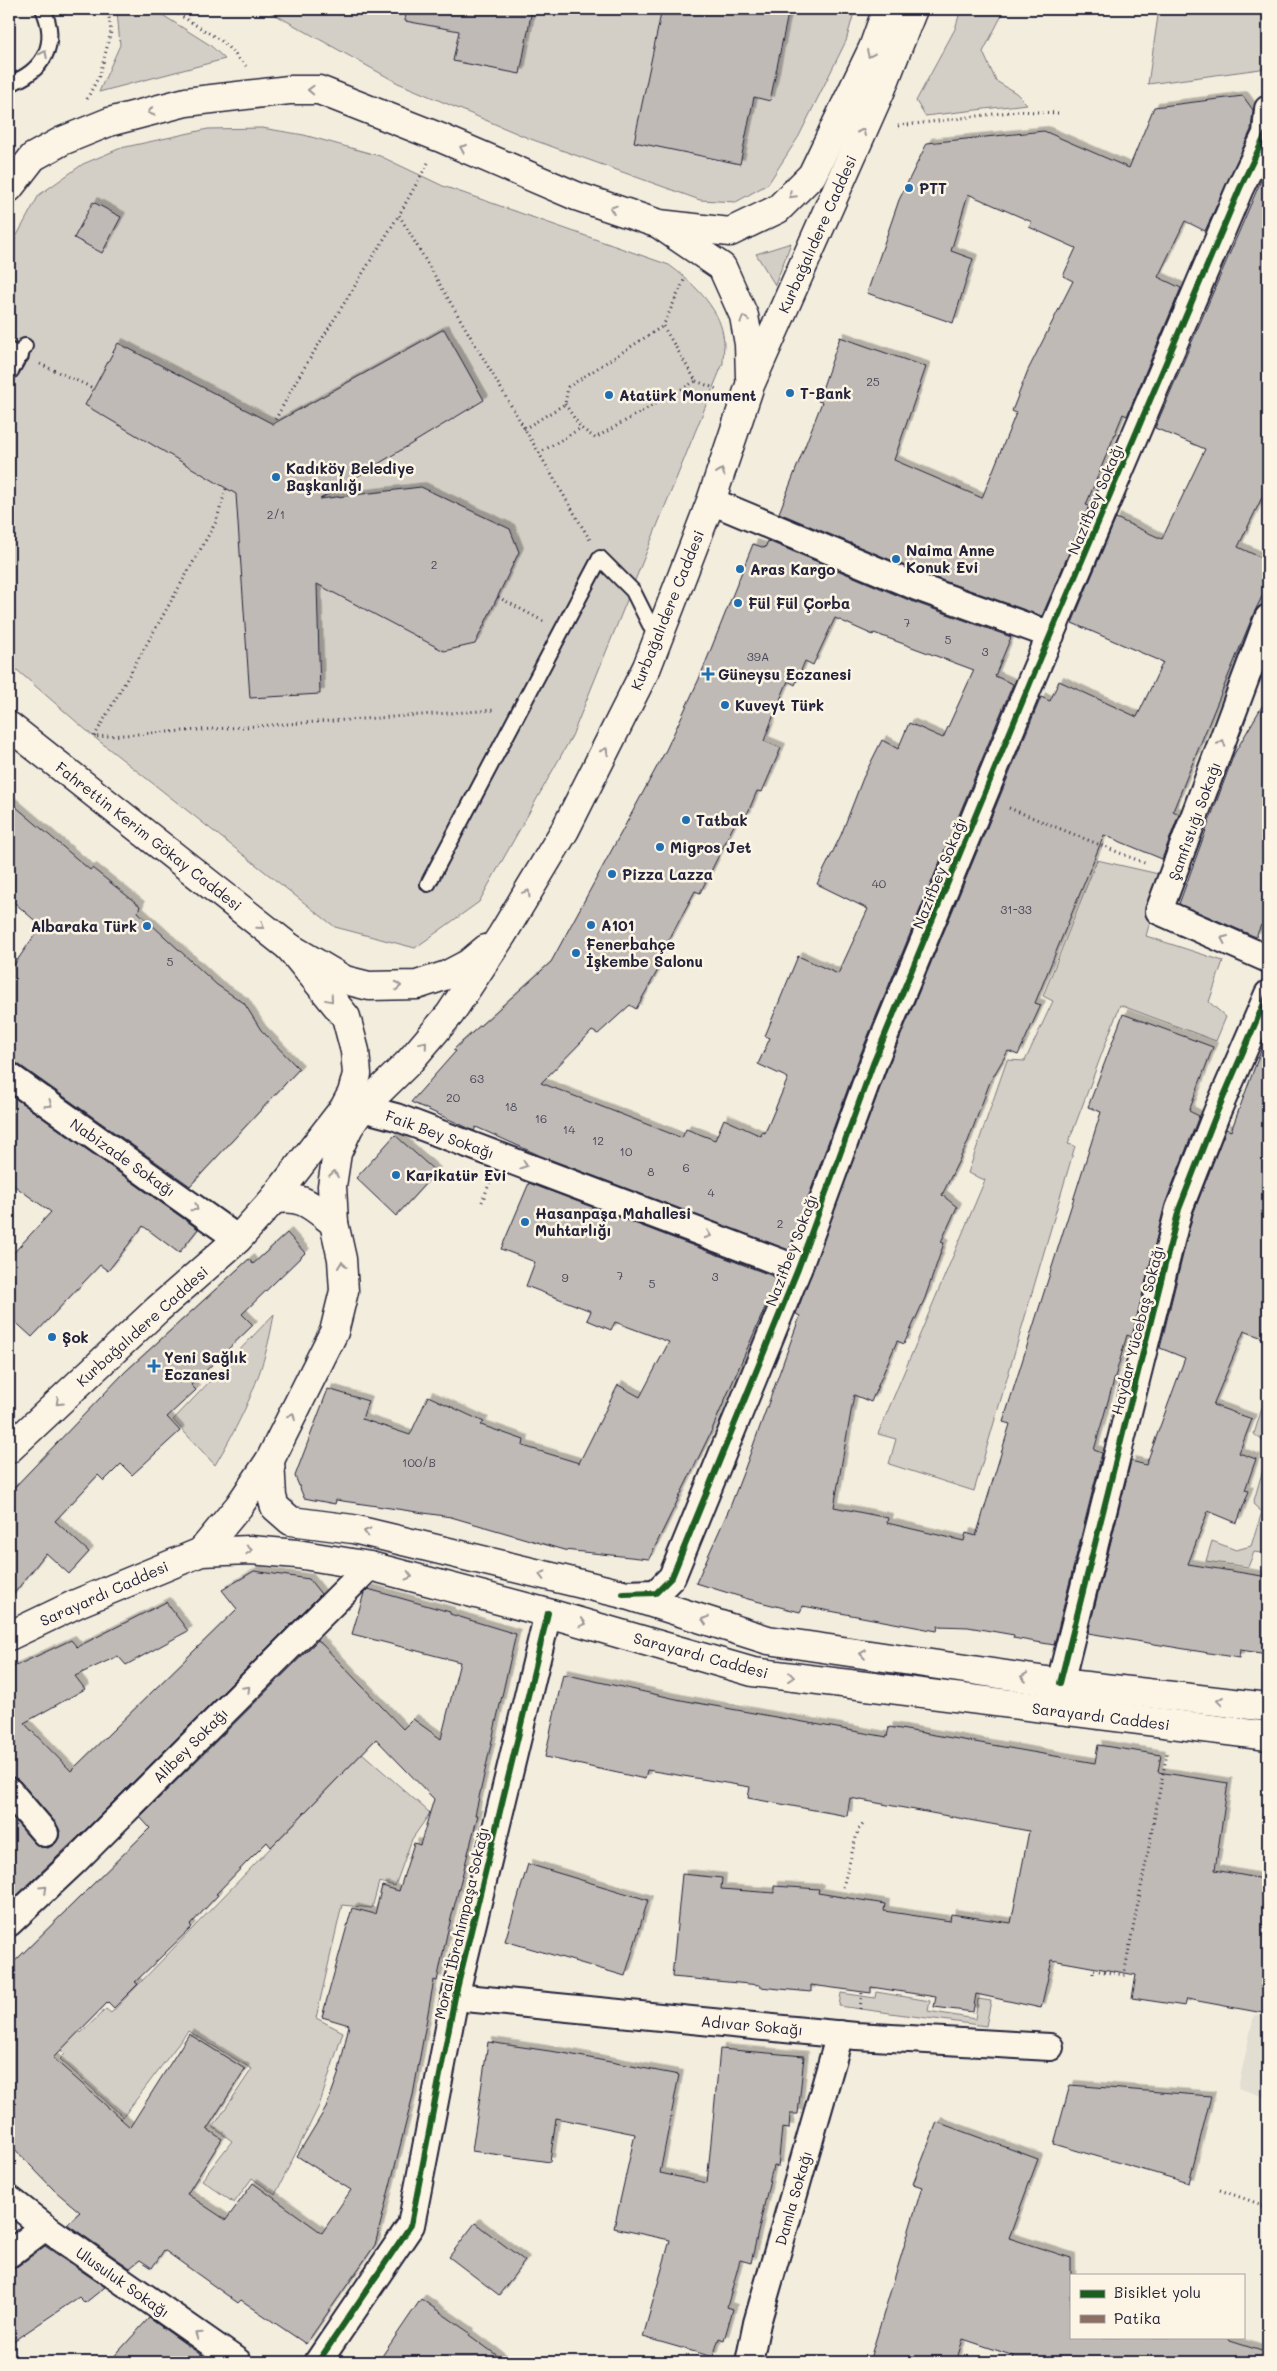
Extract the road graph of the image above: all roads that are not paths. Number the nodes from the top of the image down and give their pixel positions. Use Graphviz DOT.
graph roads {
  1 [pos="43,9"];
  2 [pos="887,9"];
  3 [pos="913,9"];
  4 [pos="9,84"];
  5 [pos="1268,126"];
  6 [pos="11,179"];
  7 [pos="659,224"];
  8 [pos="18,351"];
  9 [pos="11,371"];
  10 [pos="750,385"];
  11 [pos="711,501"];
  12 [pos="1268,618"];
  13 [pos="1052,635"];
  14 [pos="657,639"];
  15 [pos="12,727"];
  16 [pos="428,884"];
  17 [pos="502,935"];
  18 [pos="289,947"];
  19 [pos="1268,959"];
  20 [pos="1268,994"];
  21 [pos="9,1076"];
  22 [pos="362,1108"];
  23 [pos="273,1200"];
  24 [pos="334,1223"];
  25 [pos="238,1239"];
  26 [pos="798,1269"];
  27 [pos="9,1449"];
  28 [pos="270,1460"];
  29 [pos="201,1552"];
  30 [pos="370,1566"];
  31 [pos="623,1594"];
  32 [pos="548,1613"];
  33 [pos="9,1636"];
  34 [pos="1060,1682"];
  35 [pos="1268,1707"];
  36 [pos="1268,1736"];
  37 [pos="9,1791"];
  38 [pos="45,1833"];
  39 [pos="9,1923"];
  40 [pos="455,1997"];
  41 [pos="840,2034"];
  42 [pos="1050,2047"];
  43 [pos="9,2200"];
  44 [pos="45,2227"];
  45 [pos="9,2254"];
  46 [pos="226,2359"];
  47 [pos="318,2362"];
  48 [pos="749,2362"];
  4 -- 1 [label="lane, one-way"];
  2 -- 7 [label="main road, one-way"];
  10 -- 3 [label="main road, Kurbağalıdere Caddesi, one-way"];
  5 -- 13 [label="street, Nazifbey Sokağı"];
  7 -- 6 [label="main road, one-way"];
  10 -- 7 [label="main road, one-way"];
  8 -- 9 [label="lane"];
  11 -- 10 [label="main road, Kurbağalıdere Caddesi, one-way"];
  11 -- 13 [label="street"];
  11 -- 14 [label="main road, Kurbağalıdere Caddesi"];
  19 -- 12 [label="street, Şamfıstığı Sokağı, one-way"];
  13 -- 26 [label="street, Nazifbey Sokağı"];
  14 -- 16 [label="lane"];
  17 -- 14 [label="main road, Kurbağalıdere Caddesi, one-way"];
  15 -- 18 [label="main road, Fahrettin Kerim Gökay Caddesi, one-way"];
  18 -- 17 [label="main road, Fahrettin Kerim Gökay Caddesi, one-way"];
  22 -- 17 [label="main road, Kurbağalıdere Caddesi, one-way"];
  18 -- 23 [label="main road, Fahrettin Kerim Gökay Caddesi, one-way"];
  20 -- 34 [label="street, Haydar Yücebaş Sokağı"];
  21 -- 25 [label="street, Nabizade Sokağı, one-way"];
  24 -- 22 [label="main road, Kurbağalıdere Caddesi, one-way"];
  22 -- 26 [label="street, Faik Bey Sokağı, one-way"];
  23 -- 24 [label="main road"];
  23 -- 25 [label="main road, Kurbağalıdere Caddesi"];
  28 -- 24 [label="main road, Sarayardı Caddesi, one-way"];
  25 -- 27 [label="main road, Kurbağalıdere Caddesi, one-way"];
  26 -- 31 [label="street, Nazifbey Sokağı"];
  28 -- 29 [label="main road, Sarayardı Caddesi"];
  31 -- 28 [label="main road, Sarayardı Caddesi, one-way"];
  29 -- 30 [label="main road, Sarayardı Caddesi, one-way"];
  29 -- 33 [label="main road, Sarayardı Caddesi"];
  30 -- 32 [label="main road, Sarayardı Caddesi, one-way"];
  39 -- 30 [label="street, Alibey Sokağı, one-way"];
  34 -- 31 [label="main road, Sarayardı Caddesi, one-way"];
  32 -- 36 [label="main road, Sarayardı Caddesi, one-way"];
  32 -- 40 [label="street, Moralı İbrahimpaşa Sokağı"];
  35 -- 34 [label="main road, Sarayardı Caddesi, one-way"];
  37 -- 38 [label="street"];
  40 -- 41 [label="street, Adıvar Sokağı"];
  40 -- 47 [label="street, Moralı İbrahimpaşa Sokağı"];
  41 -- 42 [label="street, Adıvar Sokağı"];
  41 -- 48 [label="street, Damla Sokağı"];
  43 -- 44 [label="street, Ulusuluk Sokağı"];
  44 -- 45 [label="street"];
  46 -- 44 [label="street, Ulusuluk Sokağı, one-way"];
}
